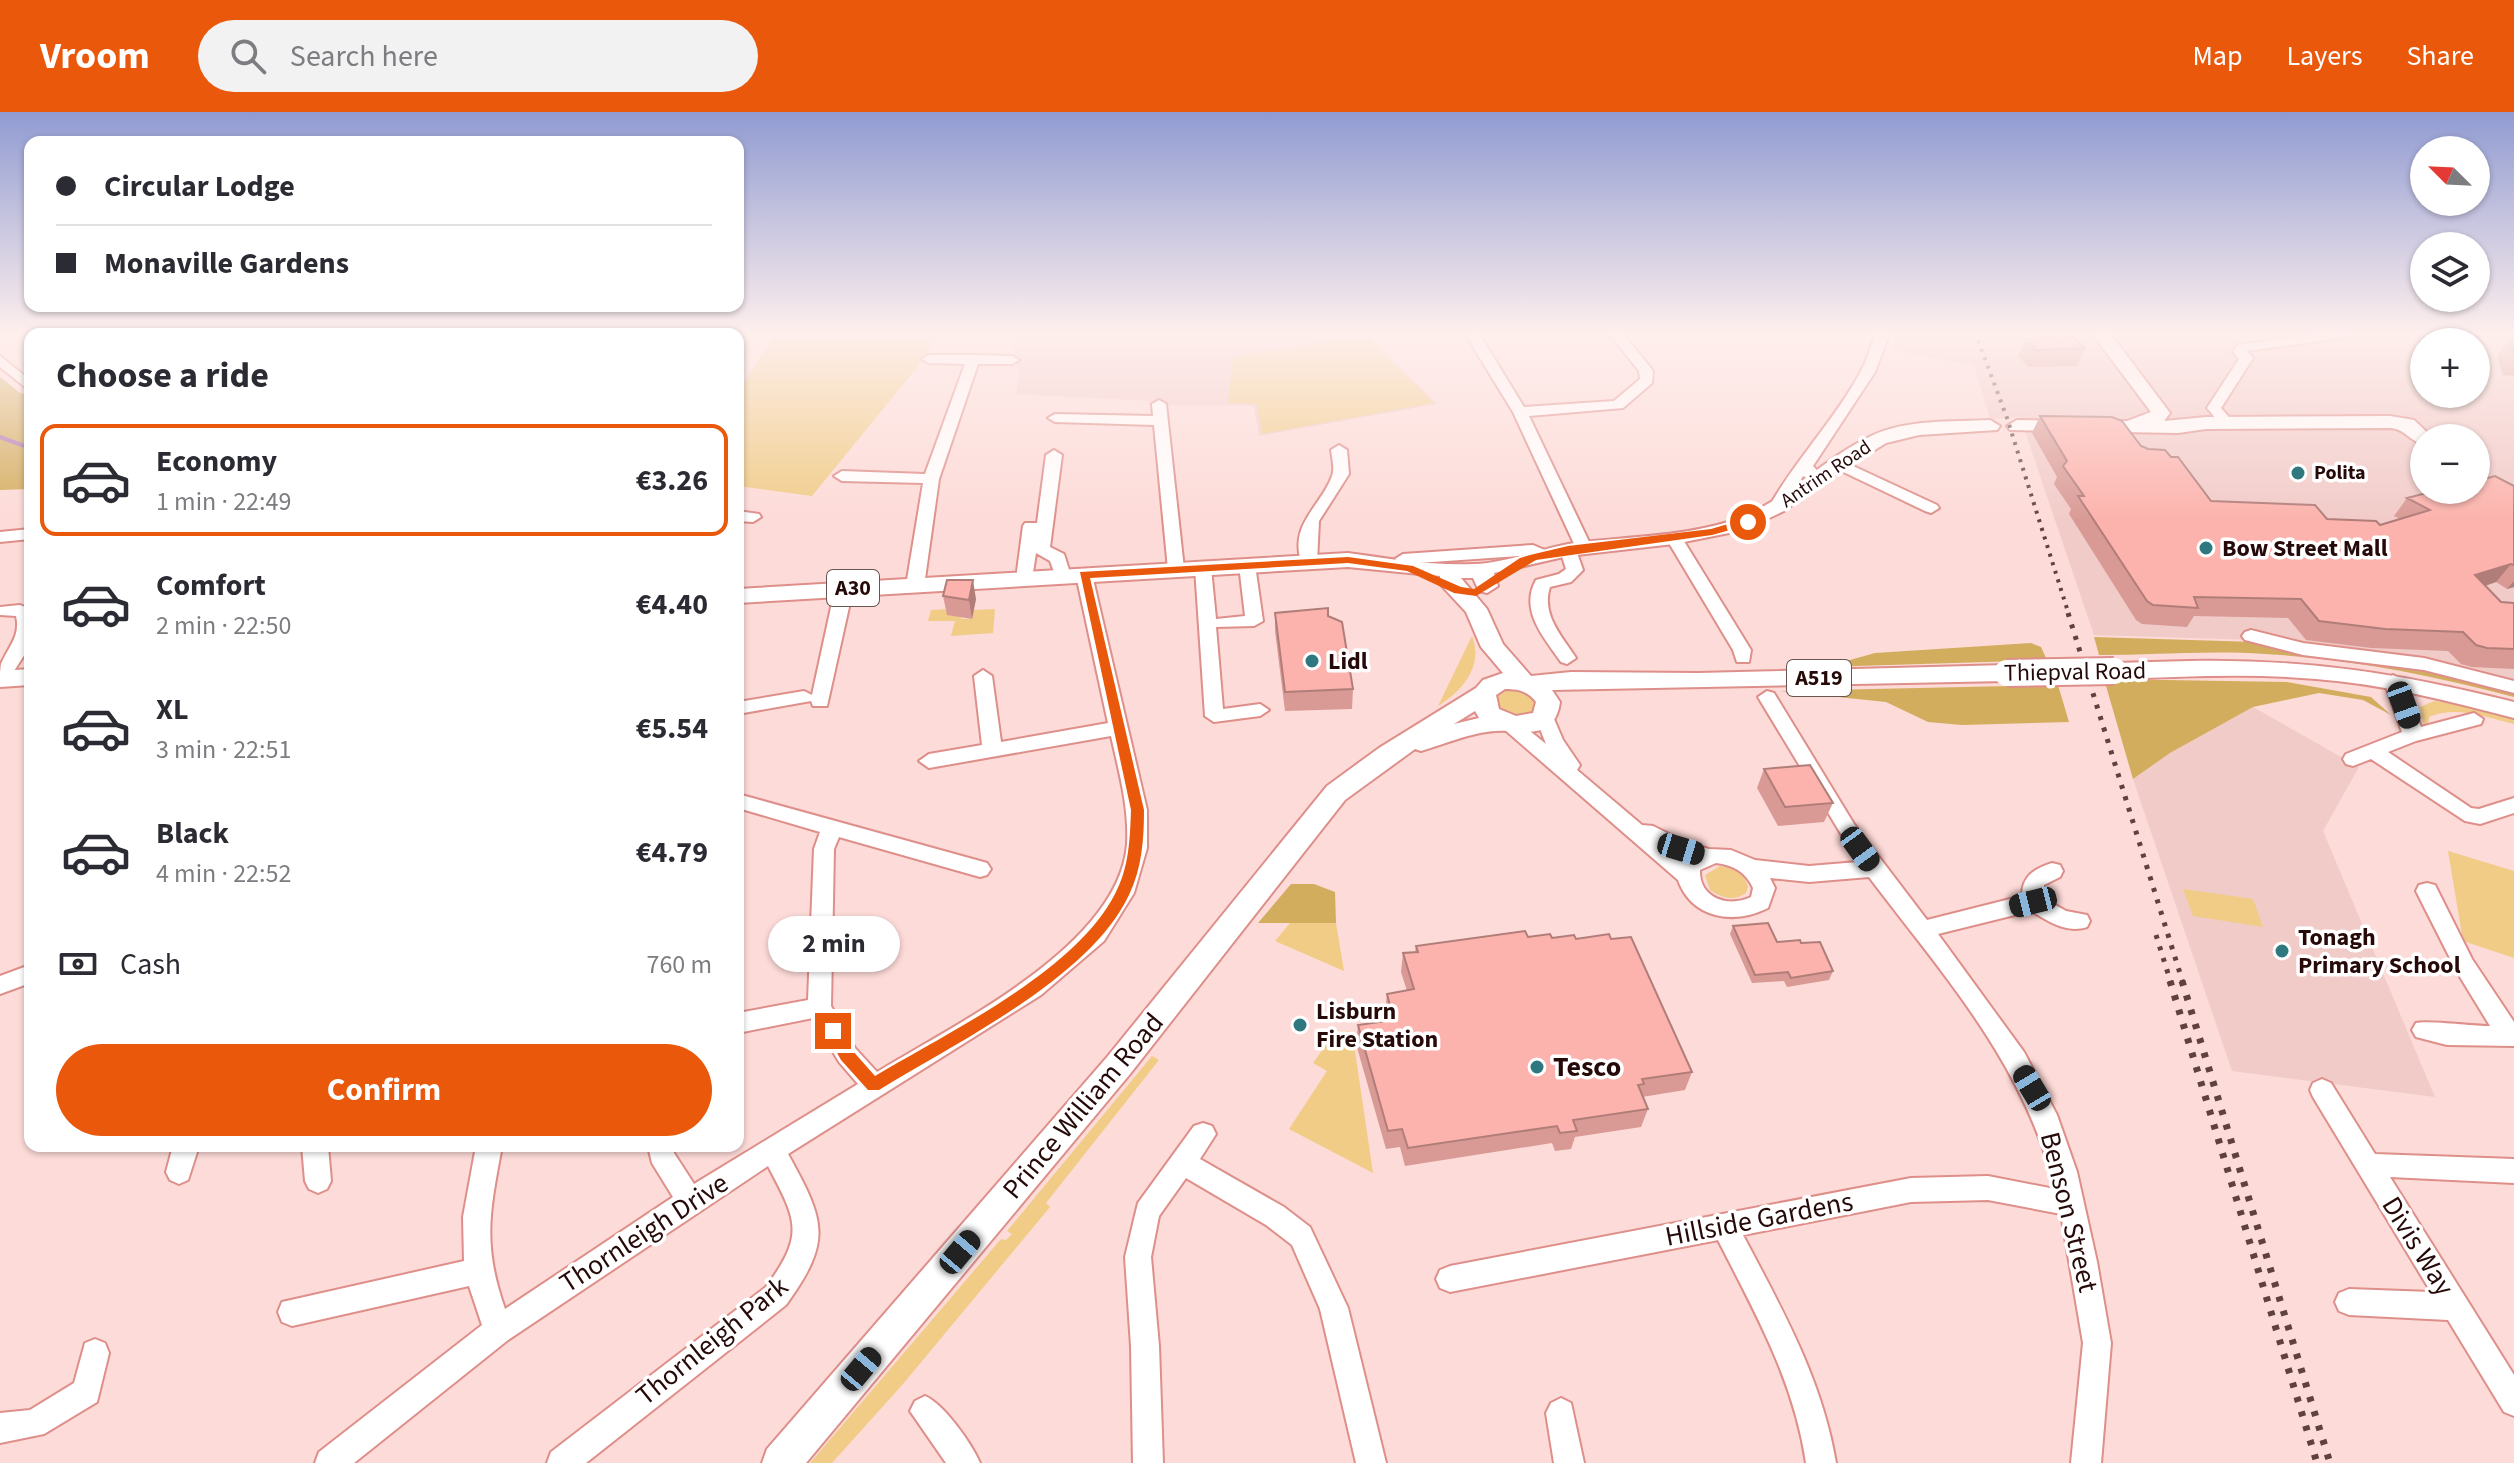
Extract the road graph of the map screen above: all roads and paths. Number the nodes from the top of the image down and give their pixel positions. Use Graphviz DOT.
graph roads {
  1 [pos="960,395"];
  2 [pos="1510,395"];
  3 [pos="1631,395"];
  4 [pos="1855,395"];
  5 [pos="2148,395"];
  6 [pos="2223,395"];
  7 [pos="1159,404"];
  8 [pos="2156,405"];
  9 [pos="1520,412"];
  10 [pos="1056,417"];
  11 [pos="1160,421"];
  12 [pos="2206,423"];
  13 [pos="2228,424"];
  14 [pos="2132,425"];
  15 [pos="1990,426"];
  16 [pos="2017,426"];
  17 [pos="2410,427"];
  18 [pos="1339,450"];
  19 [pos="1838,464"];
  20 [pos="1810,472"];
  21 [pos="842,476"];
  22 [pos="931,479"];
  23 [pos="1885,484"];
  24 [pos="1920,485"];
  25 [pos="1931,508"];
  26 [pos="24,535"];
  27 [pos="0,537"];
  28 [pos="1674,538"];
  29 [pos="1566,550"];
  30 [pos="1309,562"];
  31 [pos="1406,564"];
  32 [pos="1247,565"];
  33 [pos="1203,568"];
  34 [pos="1176,569"];
  35 [pos="1073,575"];
  36 [pos="1024,579"];
  37 [pos="1469,581"];
  38 [pos="915,586"];
  39 [pos="844,589"];
  40 [pos="744,596"];
  41 [pos="6,611"];
  42 [pos="24,613"];
  43 [pos="1221,623"];
  44 [pos="2251,636"];
  45 [pos="24,640"];
  46 [pos="1493,647"];
  47 [pos="1567,658"];
  48 [pos="1743,658"];
  49 [pos="983,676"];
  50 [pos="24,677"];
  51 [pos="0,679"];
  52 [pos="1631,681"];
  53 [pos="2393,681"];
  54 [pos="1525,683"];
  55 [pos="2514,687"];
  56 [pos="1485,691"];
  57 [pos="1767,697"];
  58 [pos="744,707"];
  59 [pos="1260,710"];
  60 [pos="2514,710"];
  61 [pos="1546,712"];
  62 [pos="2474,719"];
  63 [pos="1506,723"];
  64 [pos="1119,728"];
  65 [pos="2412,735"];
  66 [pos="992,749"];
  67 [pos="2373,751"];
  68 [pos="1388,754"];
  69 [pos="2353,759"];
  70 [pos="929,761"];
  71 [pos="1582,781"];
  72 [pos="744,803"];
  73 [pos="2514,805"];
  74 [pos="1618,816"];
  75 [pos="832,828"];
  76 [pos="1706,856"];
  77 [pos="1752,868"];
  78 [pos="980,869"];
  79 [pos="1874,869"];
  80 [pos="2052,871"];
  81 [pos="1809,874"];
  82 [pos="1688,876"];
  83 [pos="2427,891"];
  84 [pos="1764,894"];
  85 [pos="2033,902"];
  86 [pos="2079,921"];
  87 [pos="1921,930"];
  88 [pos="24,976"];
  89 [pos="0,985"];
  90 [pos="819,1007"];
  91 [pos="744,1022"];
  92 [pos="2424,1030"];
  93 [pos="2512,1036"];
  94 [pos="874,1085"];
  95 [pos="2322,1090"];
  96 [pos="1203,1134"];
  97 [pos="772,1150"];
  98 [pos="184,1152"];
  99 [pos="316,1152"];
  100 [pos="488,1152"];
  101 [pos="661,1152"];
  102 [pos="1183,1163"];
  103 [pos="2368,1165"];
  104 [pos="2514,1171"];
  105 [pos="179,1172"];
  106 [pos="318,1181"];
  107 [pos="690,1201"];
  108 [pos="2070,1204"];
  109 [pos="1724,1224"];
  110 [pos="478,1271"];
  111 [pos="1450,1279"];
  112 [pos="2349,1302"];
  113 [pos="2456,1307"];
  114 [pos="292,1312"];
  115 [pos="498,1330"];
  116 [pos="95,1353"];
  117 [pos="2514,1402"];
  118 [pos="925,1411"];
  119 [pos="1561,1413"];
  120 [pos="0,1428"];
  121 [pos="330,1463"];
  122 [pos="562,1463"];
  123 [pos="781,1463"];
  124 [pos="965,1463"];
  125 [pos="1148,1463"];
  126 [pos="1371,1463"];
  127 [pos="1569,1463"];
  128 [pos="1821,1463"];
  129 [pos="2086,1463"];
  1 -- 22 [label="street"];
  2 -- 9 [label="street"];
  3 -- 9 [label="street"];
  4 -- 20 [label="street"];
  5 -- 8 [label="main road"];
  6 -- 13 [label="street"];
  7 -- 11 [label="street"];
  8 -- 12 [label="main road"];
  8 -- 14 [label="main road"];
  9 -- 29 [label="street"];
  10 -- 11 [label="street"];
  11 -- 34 [label="street"];
  12 -- 13 [label="main road"];
  12 -- 14 [label="main road"];
  13 -- 17 [label="main road"];
  14 -- 16 [label="main road"];
  15 -- 19 [label="main road, Antrim Road"];
  18 -- 30 [label="street"];
  19 -- 20 [label="main road, Antrim Road"];
  19 -- 23 [label="street"];
  20 -- 28 [label="main road, Antrim Road"];
  21 -- 22 [label="street"];
  22 -- 38 [label="street"];
  23 -- 24 [label="street"];
  23 -- 25 [label="street"];
  26 -- 27 [label="street"];
  28 -- 29 [label="main road, Antrim Road"];
  28 -- 48 [label="street"];
  29 -- 37 [label="main road, Antrim Road"];
  29 -- 37 [label="street"];
  29 -- 47 [label="street"];
  30 -- 31 [label="main road, A30"];
  30 -- 32 [label="main road, A30"];
  31 -- 37 [label="main road, A30"];
  31 -- 37 [label="street"];
  32 -- 33 [label="main road, A30"];
  32 -- 43 [label="street"];
  33 -- 34 [label="main road, A30"];
  33 -- 59 [label="street"];
  34 -- 35 [label="main road, A30"];
  35 -- 36 [label="main road, A30"];
  35 -- 36 [label="street"];
  35 -- 64 [label="street, Thornleigh Drive"];
  36 -- 38 [label="main road, A30"];
  37 -- 46 [label="main road"];
  38 -- 39 [label="main road, A30"];
  39 -- 40 [label="main road, A30"];
  39 -- 58 [label="street"];
  41 -- 42 [label="street"];
  44 -- 55 [label="street"];
  45 -- 51 [label="street"];
  46 -- 54 [label="main road"];
  46 -- 56 [label="main road"];
  49 -- 66 [label="street"];
  50 -- 51 [label="main road"];
  52 -- 53 [label="main road, Thiepval Road / A519, bridge"];
  52 -- 54 [label="main road, Thiepval Road / A519"];
  52 -- 61 [label="main road, Thiepval Road / A519"];
  53 -- 60 [label="main road, Thiepval Road / A519"];
  53 -- 65 [label="street"];
  54 -- 56 [label="main road, A519"];
  54 -- 61 [label="main road"];
  56 -- 63 [label="main road"];
  56 -- 68 [label="main road, Prince William Road / A519"];
  57 -- 79 [label="street, Benson Street"];
  61 -- 63 [label="main road, A519"];
  61 -- 71 [label="street"];
  62 -- 65 [label="street"];
  63 -- 68 [label="main road, Prince William Road / A519"];
  63 -- 71 [label="street"];
  64 -- 66 [label="street"];
  64 -- 94 [label="street, Thornleigh Drive"];
  65 -- 67 [label="street"];
  66 -- 70 [label="street"];
  67 -- 69 [label="street"];
  67 -- 73 [label="street"];
  68 -- 123 [label="main road, Prince William Road / A519"];
  71 -- 74 [label="street"];
  72 -- 75 [label="street"];
  74 -- 76 [label="street"];
  74 -- 82 [label="street"];
  75 -- 78 [label="street"];
  75 -- 90 [label="street"];
  76 -- 77 [label="street"];
  76 -- 82 [label="street"];
  77 -- 81 [label="street"];
  77 -- 84 [label="street"];
  79 -- 81 [label="street"];
  79 -- 87 [label="street, Benson Street"];
  80 -- 85 [label="street"];
  81 -- 84 [label="street"];
  82 -- 84 [label="street"];
  83 -- 93 [label="street"];
  85 -- 86 [label="street"];
  85 -- 87 [label="street"];
  87 -- 108 [label="street, Benson Street"];
  88 -- 89 [label="street"];
  90 -- 91 [label="street"];
  90 -- 94 [label="street"];
  92 -- 93 [label="street"];
  94 -- 97 [label="street, Thornleigh Drive"];
  95 -- 103 [label="street, Divis Way"];
  96 -- 102 [label="street"];
  97 -- 107 [label="street, Thornleigh Drive"];
  97 -- 122 [label="street, Thornleigh Park"];
  98 -- 105 [label="street"];
  99 -- 106 [label="street"];
  100 -- 110 [label="street"];
  101 -- 107 [label="street"];
  102 -- 125 [label="street"];
  102 -- 126 [label="street"];
  103 -- 104 [label="street"];
  103 -- 113 [label="street, Divis Way"];
  107 -- 115 [label="street, Thornleigh Drive"];
  108 -- 109 [label="street, Hillside Gardens"];
  108 -- 129 [label="street, Benson Street"];
  109 -- 111 [label="street, Hillside Gardens"];
  109 -- 128 [label="street"];
  110 -- 114 [label="street"];
  110 -- 115 [label="street"];
  112 -- 113 [label="street"];
  113 -- 117 [label="street, Divis Way"];
  115 -- 121 [label="street, Thornleigh Drive"];
  116 -- 120 [label="street"];
  118 -- 124 [label="street"];
  119 -- 127 [label="street"];
}
